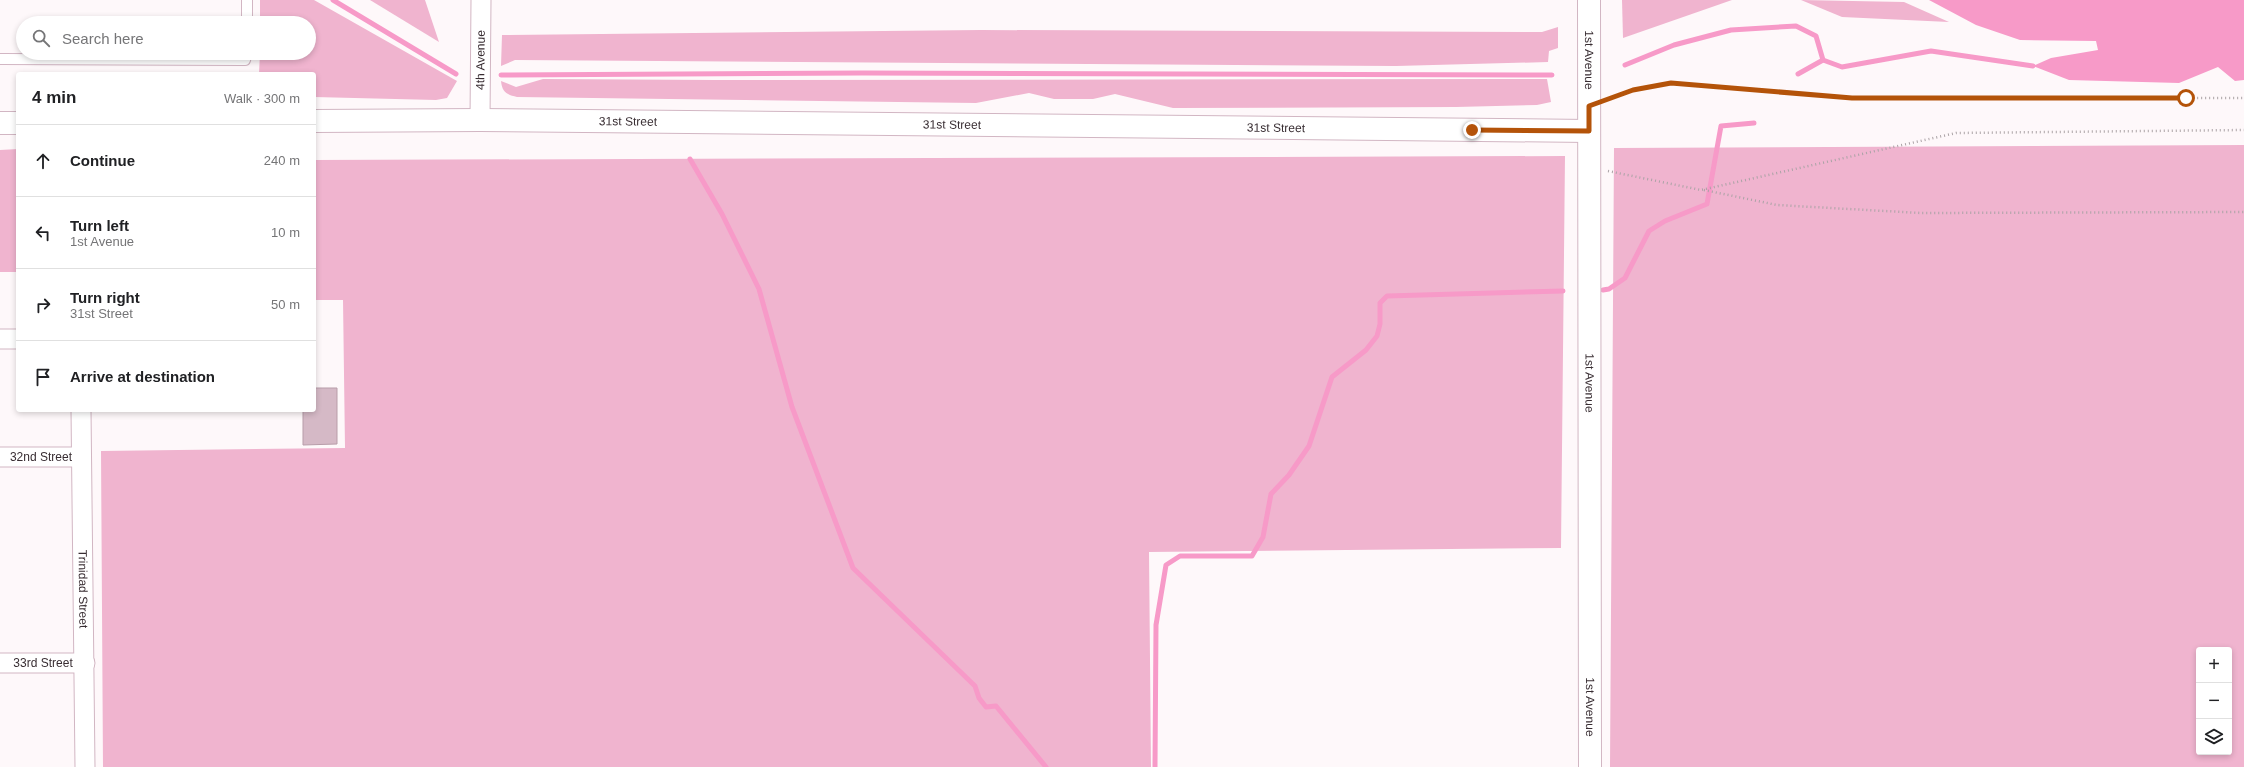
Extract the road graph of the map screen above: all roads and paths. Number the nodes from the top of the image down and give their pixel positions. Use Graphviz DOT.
graph roads {
  1 [pos="247,0"];
  2 [pos="481,0"];
  3 [pos="1589,0"];
  4 [pos="247,16"];
  5 [pos="0,59"];
  6 [pos="16,59"];
  7 [pos="2244,98"];
  8 [pos="1589,106"];
  9 [pos="480,120"];
  10 [pos="316,121"];
  11 [pos="0,123"];
  12 [pos="16,123"];
  13 [pos="2244,130"];
  14 [pos="1589,131"];
  15 [pos="1589,167"];
  16 [pos="1701,190"];
  17 [pos="2244,212"];
  18 [pos="0,339"];
  19 [pos="16,339"];
  20 [pos="81,412"];
  21 [pos="0,457"];
  22 [pos="82,457"];
  23 [pos="0,663"];
  24 [pos="85,663"];
  25 [pos="85,767"];
  26 [pos="1590,767"];
  1 -- 4 [label="lane"];
  2 -- 9 [label="street, 4th Avenue"];
  3 -- 8 [label="street, 1st Avenue"];
  5 -- 6 [label="lane"];
  7 -- 8 [label="path"];
  8 -- 14 [label="street, 1st Avenue"];
  9 -- 10 [label="street, 31st Street"];
  9 -- 14 [label="street, 31st Street"];
  11 -- 12 [label="street"];
  13 -- 16 [label="path"];
  14 -- 15 [label="street, 1st Avenue"];
  15 -- 16 [label="path"];
  15 -- 26 [label="street, 1st Avenue"];
  16 -- 17 [label="path"];
  18 -- 19 [label="street"];
  20 -- 22 [label="street, Trinidad Street"];
  21 -- 22 [label="street, 32nd Street"];
  22 -- 24 [label="street, Trinidad Street"];
  23 -- 24 [label="street, 33rd Street"];
  24 -- 25 [label="street, Trinidad Street"];
}
